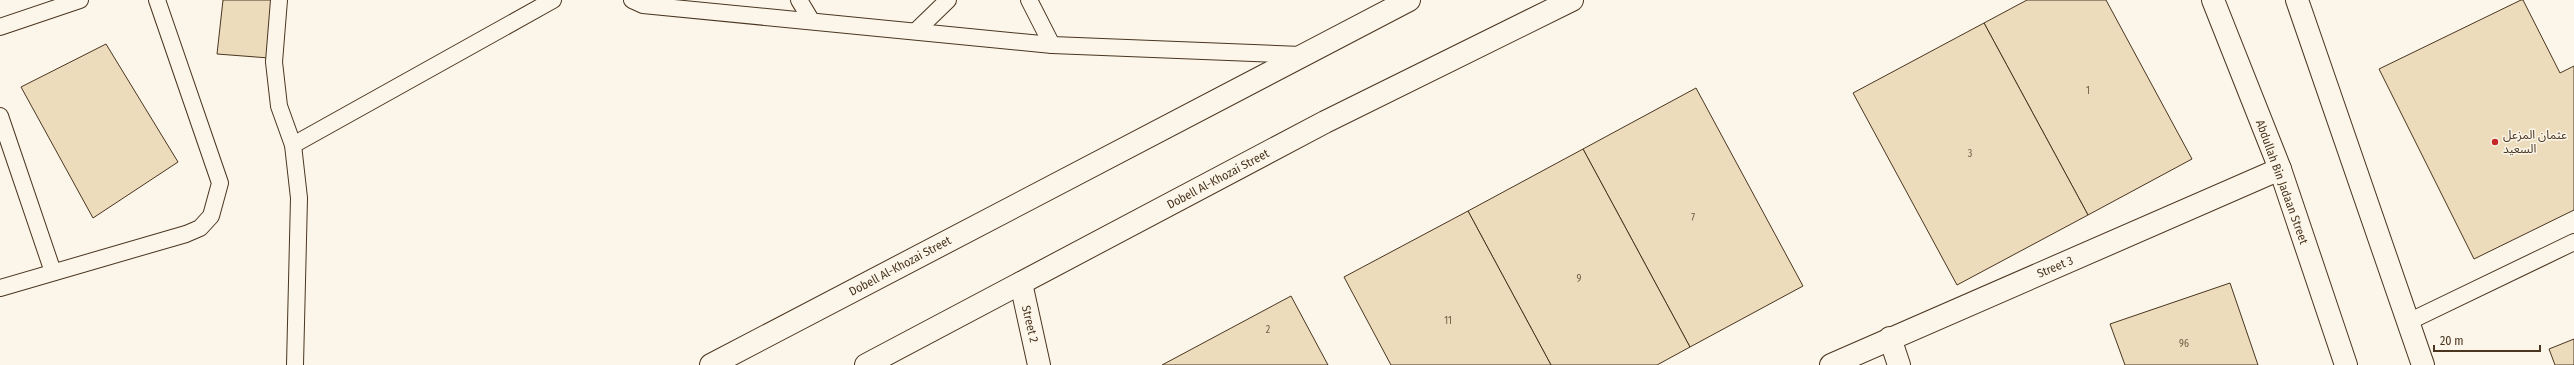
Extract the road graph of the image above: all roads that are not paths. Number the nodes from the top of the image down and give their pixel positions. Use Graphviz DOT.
graph roads {
  1 [pos="80,0"];
  2 [pos="157,0"];
  3 [pos="279,0"];
  4 [pos="553,0"];
  5 [pos="632,0"];
  6 [pos="799,0"];
  7 [pos="948,0"];
  8 [pos="1029,0"];
  9 [pos="1409,0"];
  10 [pos="1572,0"];
  11 [pos="2213,0"];
  12 [pos="2297,0"];
  13 [pos="811,20"];
  14 [pos="0,27"];
  15 [pos="916,31"];
  16 [pos="1052,45"];
  17 [pos="1301,55"];
  18 [pos="0,116"];
  19 [pos="292,145"];
  20 [pos="2280,169"];
  21 [pos="2574,242"];
  22 [pos="53,272"];
  23 [pos="1021,283"];
  24 [pos="0,288"];
  25 [pos="2408,322"];
  26 [pos="1890,338"];
  27 [pos="295,365"];
  28 [pos="711,365"];
  29 [pos="866,365"];
  30 [pos="1039,365"];
  31 [pos="1831,365"];
  32 [pos="1899,365"];
  33 [pos="2346,365"];
  34 [pos="2423,365"];
  1 -- 14 [label="lane"];
  2 -- 22 [label="lane"];
  3 -- 19 [label="lane"];
  4 -- 19 [label="lane"];
  5 -- 13 [label="lane"];
  6 -- 13 [label="lane"];
  7 -- 15 [label="lane"];
  8 -- 16 [label="lane"];
  9 -- 17 [label="main road, Dobell Al-Khozai Street"];
  10 -- 23 [label="main road, Dobell Al-Khozai Street"];
  11 -- 20 [label="main road, Abdullah Bin Jadaan Street"];
  12 -- 25 [label="main road"];
  13 -- 15 [label="lane"];
  15 -- 16 [label="lane"];
  16 -- 17 [label="lane"];
  17 -- 28 [label="main road, Dobell Al-Khozai Street"];
  18 -- 22 [label="lane"];
  19 -- 27 [label="lane"];
  20 -- 26 [label="main road, Street 3"];
  20 -- 33 [label="main road, Abdullah Bin Jadaan Street"];
  21 -- 25 [label="lane"];
  22 -- 24 [label="lane"];
  23 -- 29 [label="main road, Dobell Al-Khozai Street"];
  23 -- 30 [label="main road, Street 2"];
  25 -- 34 [label="main road"];
  26 -- 31 [label="main road, Street 3"];
  26 -- 32 [label="main road"];
}
